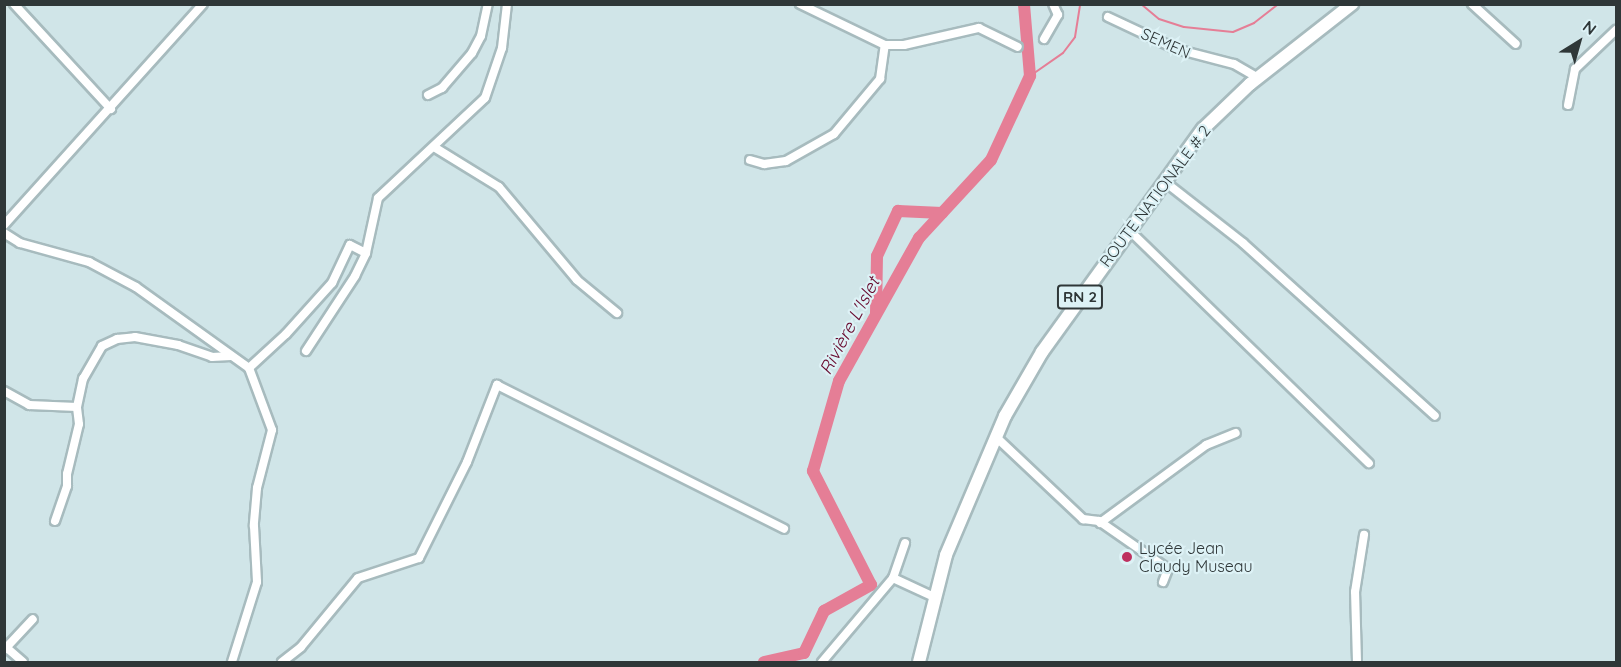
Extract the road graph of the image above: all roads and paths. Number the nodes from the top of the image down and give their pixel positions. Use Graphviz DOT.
graph roads {
  1 [pos="14,4"];
  2 [pos="203,4"];
  3 [pos="488,4"];
  4 [pos="507,4"];
  5 [pos="800,4"];
  6 [pos="1053,4"];
  7 [pos="1352,4"];
  8 [pos="1472,4"];
  9 [pos="1108,17"];
  10 [pos="1617,30"];
  11 [pos="1044,39"];
  12 [pos="1516,44"];
  13 [pos="885,45"];
  14 [pos="1018,47"];
  15 [pos="1258,78"];
  16 [pos="428,94"];
  17 [pos="1568,105"];
  18 [pos="111,109"];
  19 [pos="434,147"];
  20 [pos="750,160"];
  21 [pos="1164,181"];
  22 [pos="4,225"];
  23 [pos="1128,228"];
  24 [pos="4,233"];
  25 [pos="366,253"];
  26 [pos="617,313"];
  27 [pos="306,351"];
  28 [pos="231,356"];
  29 [pos="249,368"];
  30 [pos="4,391"];
  31 [pos="76,407"];
  32 [pos="1435,416"];
  33 [pos="1236,433"];
  34 [pos="996,437"];
  35 [pos="1369,463"];
  36 [pos="54,521"];
  37 [pos="1100,524"];
  38 [pos="784,529"];
  39 [pos="1364,535"];
  40 [pos="905,543"];
  41 [pos="893,578"];
  42 [pos="1163,582"];
  43 [pos="934,597"];
  44 [pos="33,619"];
  45 [pos="6,649"];
  46 [pos="23,663"];
  47 [pos="232,663"];
  48 [pos="282,663"];
  49 [pos="822,663"];
  50 [pos="919,663"];
  51 [pos="1358,663"];
  1 -- 18 [label="street"];
  2 -- 18 [label="street"];
  3 -- 16 [label="street"];
  4 -- 19 [label="street"];
  5 -- 13 [label="street"];
  6 -- 11 [label="street"];
  7 -- 15 [label="main road, ROUTE NATIONALE # 2 / RN 2"];
  8 -- 12 [label="street"];
  9 -- 15 [label="street, SEMEN"];
  10 -- 17 [label="street"];
  13 -- 14 [label="street"];
  13 -- 20 [label="street"];
  15 -- 21 [label="main road, ROUTE NATIONALE # 2 / RN 2"];
  18 -- 22 [label="street"];
  19 -- 25 [label="street"];
  19 -- 26 [label="street"];
  21 -- 23 [label="main road, ROUTE NATIONALE # 2 / RN 2"];
  21 -- 32 [label="street"];
  23 -- 34 [label="main road, ROUTE NATIONALE # 2 / RN 2"];
  23 -- 35 [label="street"];
  24 -- 28 [label="street"];
  25 -- 27 [label="street"];
  25 -- 29 [label="street"];
  28 -- 29 [label="street"];
  28 -- 31 [label="street"];
  29 -- 47 [label="street"];
  30 -- 31 [label="street"];
  31 -- 36 [label="street"];
  33 -- 37 [label="street"];
  34 -- 37 [label="street"];
  34 -- 43 [label="main road, ROUTE NATIONALE # 2 / RN 2"];
  37 -- 42 [label="street"];
  38 -- 48 [label="street"];
  39 -- 51 [label="street"];
  40 -- 41 [label="street"];
  41 -- 43 [label="street"];
  41 -- 49 [label="street"];
  43 -- 50 [label="main road, ROUTE NATIONALE # 2 / RN 2"];
  44 -- 45 [label="street"];
  45 -- 46 [label="street"];
}
